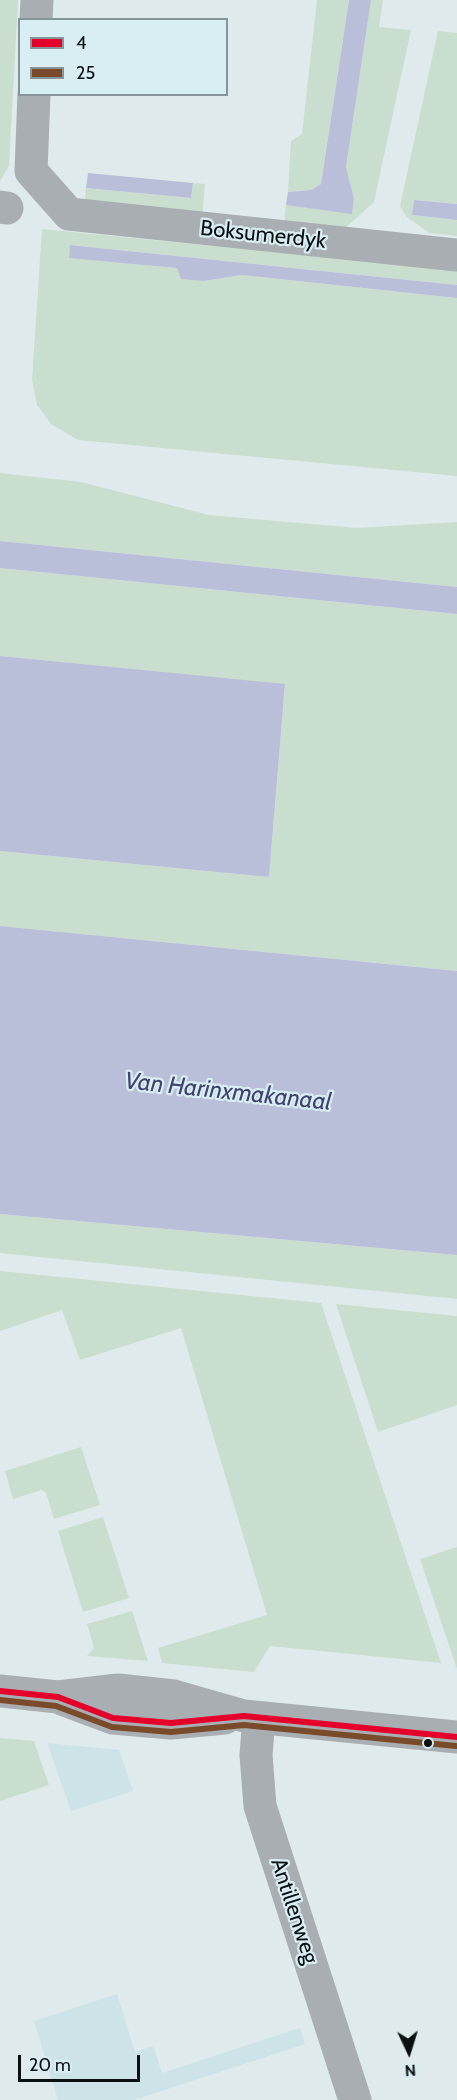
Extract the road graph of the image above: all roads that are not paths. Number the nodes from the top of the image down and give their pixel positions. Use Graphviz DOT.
graph roads {
  1 [pos="37,0"];
  2 [pos="36,18"];
  3 [pos="34,96"];
  4 [pos="457,255"];
  5 [pos="0,1691"];
  6 [pos="251,1717"];
  7 [pos="457,1737"];
  8 [pos="355,2100"];
  1 -- 2 [label="street"];
  3 -- 4 [label="street, Boksumerdyk"];
  5 -- 6 [label="street"];
  6 -- 7 [label="street"];
  6 -- 8 [label="street, Antillenweg"];
}
